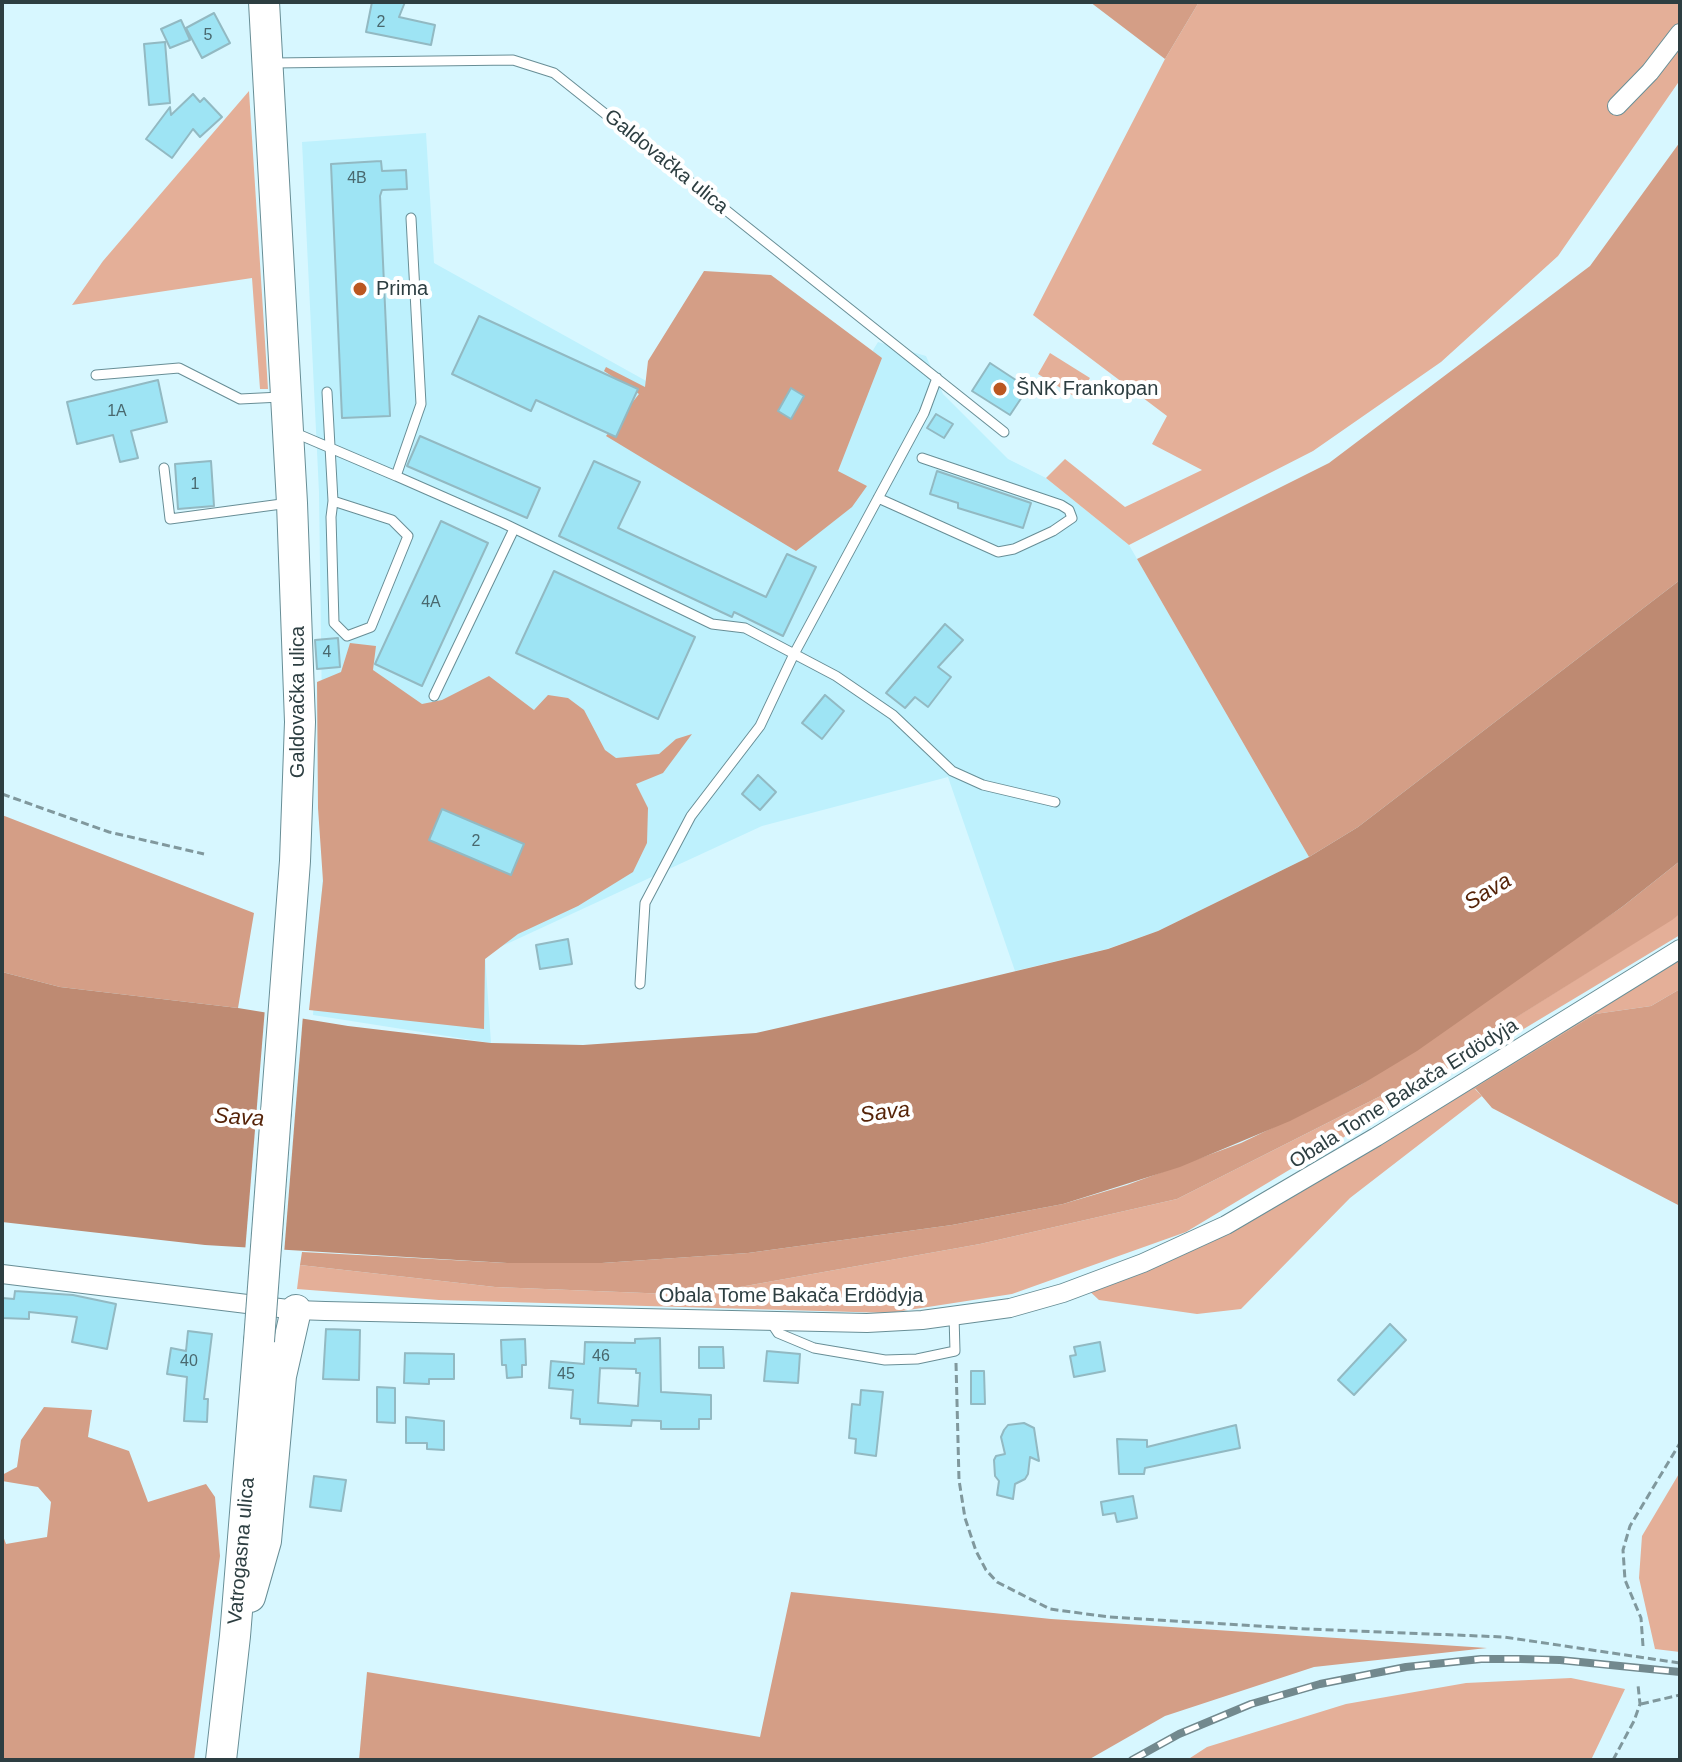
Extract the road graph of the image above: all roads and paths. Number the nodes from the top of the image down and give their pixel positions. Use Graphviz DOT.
graph roads {
  1 [pos="264,2"];
  2 [pos="1680,33"];
  3 [pos="266,63"];
  4 [pos="1617,106"];
  5 [pos="411,218"];
  6 [pos="96,375"];
  7 [pos="937,378"];
  8 [pos="327,392"];
  9 [pos="286,397"];
  10 [pos="288,430"];
  11 [pos="1004,432"];
  12 [pos="329,448"];
  13 [pos="922,458"];
  14 [pos="164,468"];
  15 [pos="396,476"];
  16 [pos="878,498"];
  17 [pos="333,501"];
  18 [pos="292,503"];
  19 [pos="514,529"];
  20 [pos="794,654"];
  21 [pos="434,696"];
  22 [pos="2,794"];
  23 [pos="1055,802"];
  24 [pos="204,854"];
  25 [pos="1680,949"];
  26 [pos="640,984"];
  27 [pos="2,1274"];
  28 [pos="296,1310"];
  29 [pos="954,1316"];
  30 [pos="770,1321"];
  31 [pos="259,1341"];
  32 [pos="955,1351"];
  33 [pos="1680,1443"];
  34 [pos="235,1636"];
  35 [pos="1643,1646"];
  36 [pos="1680,1663"];
  37 [pos="1638,1685"];
  38 [pos="1680,1695"];
  39 [pos="1640,1704"];
  40 [pos="221,1760"];
  41 [pos="1613,1760"];
  1 -- 3 [label="main road, Galdovačka ulica"];
  2 -- 4 [label="street"];
  3 -- 7 [label="lane, Galdovačka ulica"];
  3 -- 9 [label="main road, Galdovačka ulica"];
  5 -- 15 [label="lane"];
  6 -- 9 [label="lane"];
  7 -- 11 [label="lane, Galdovačka ulica"];
  7 -- 16 [label="lane"];
  8 -- 12 [label="lane"];
  9 -- 10 [label="main road, Galdovačka ulica"];
  10 -- 12 [label="lane"];
  10 -- 18 [label="main road, Galdovačka ulica"];
  12 -- 15 [label="lane"];
  12 -- 17 [label="lane"];
  13 -- 16 [label="lane"];
  14 -- 18 [label="lane"];
  15 -- 19 [label="lane"];
  16 -- 20 [label="lane"];
  17 -- 17 [label="lane"];
  18 -- 31 [label="main road, Galdovačka ulica, bridge"];
  19 -- 20 [label="lane"];
  19 -- 21 [label="lane"];
  20 -- 23 [label="lane"];
  20 -- 26 [label="lane"];
  22 -- 24 [label="path"];
  25 -- 29 [label="street, Obala Tome Bakača Erdödyja"];
  27 -- 28 [label="street, Obala Tome Bakača Erdödyja"];
  28 -- 30 [label="street, Obala Tome Bakača Erdödyja"];
  28 -- 34 [label="main road"];
  29 -- 30 [label="street, Obala Tome Bakača Erdödyja"];
  29 -- 32 [label="lane"];
  30 -- 32 [label="lane"];
  31 -- 34 [label="main road, Vatrogasna ulica"];
  32 -- 36 [label="path"];
  33 -- 35 [label="path"];
  34 -- 40 [label="main road, Vatrogasna ulica"];
  37 -- 39 [label="path"];
  38 -- 39 [label="path"];
  39 -- 41 [label="path"];
}
